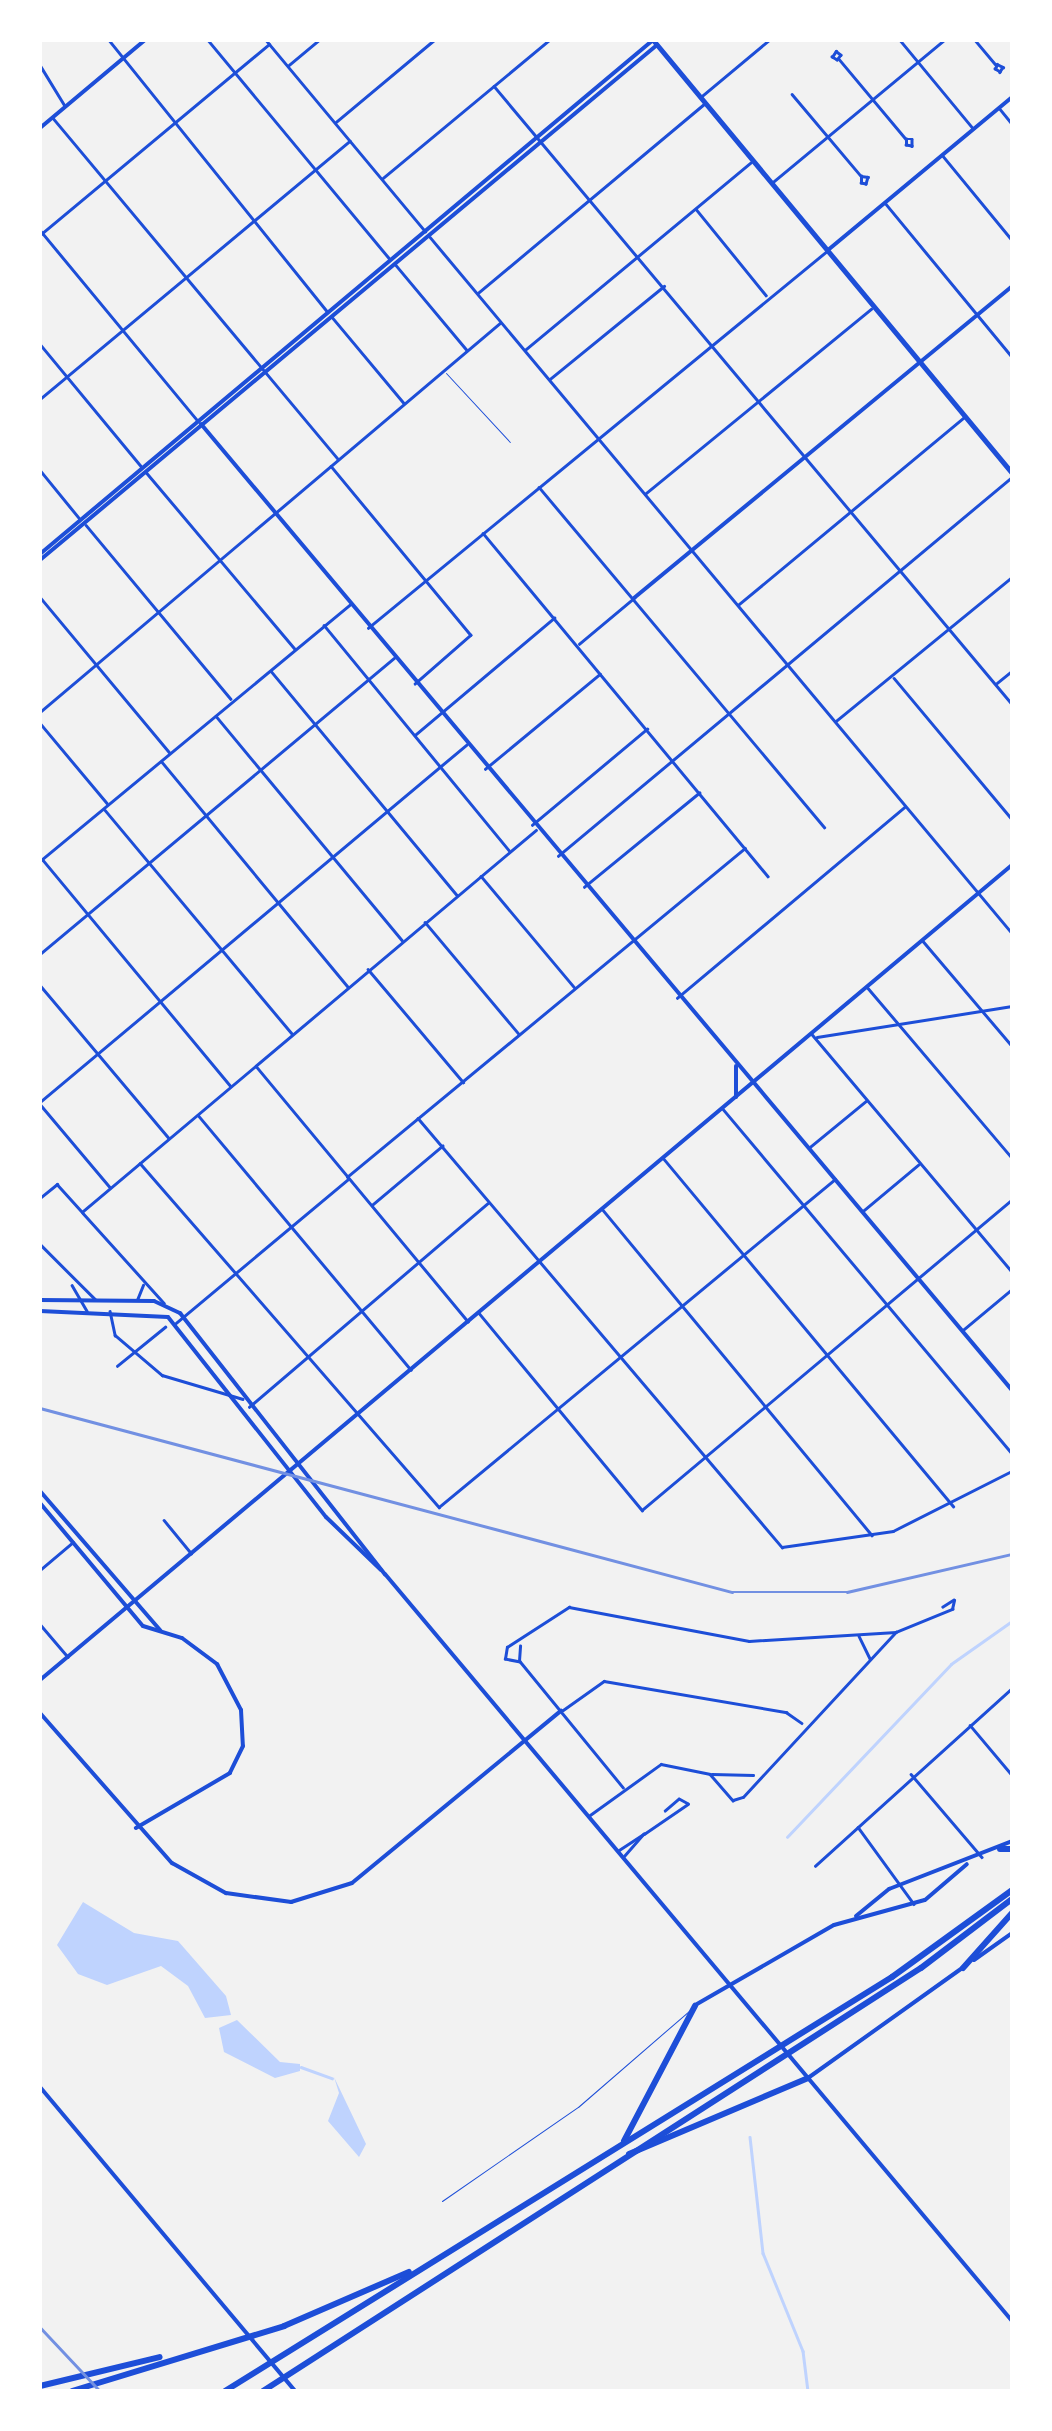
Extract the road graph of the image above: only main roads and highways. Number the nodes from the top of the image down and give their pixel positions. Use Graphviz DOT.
graph roads {
  1 [pos="145,40"];
  2 [pos="656,41"];
  3 [pos="1012,97"];
  4 [pos="40,128"];
  5 [pos="828,250"];
  6 [pos="1012,286"];
  7 [pos="920,362"];
  8 [pos="200,423"];
  9 [pos="1012,475"];
  10 [pos="40,557"];
  11 [pos="634,598"];
  12 [pos="1012,865"];
  13 [pos="736,1066"];
  14 [pos="753,1082"];
  15 [pos="736,1096"];
  16 [pos="40,1300"];
  17 [pos="40,1311"];
  18 [pos="1011,1386"];
  19 [pos="297,1465"];
  20 [pos="289,1472"];
  21 [pos="40,1492"];
  22 [pos="40,1502"];
  23 [pos="385,1574"];
  24 [pos="133,1602"];
  25 [pos="127,1607"];
  26 [pos="160,1630"];
  27 [pos="40,1680"];
  28 [pos="562,1712"];
  29 [pos="40,1713"];
  30 [pos="526,1741"];
  31 [pos="136,1828"];
  32 [pos="1012,1841"];
  33 [pos="1012,1848"];
  34 [pos="1000,1849"];
  35 [pos="967,1864"];
  36 [pos="1012,1890"];
  37 [pos="1012,1898"];
  38 [pos="1012,1913"];
  39 [pos="853,1918"];
  40 [pos="1012,1933"];
  41 [pos="963,1968"];
  42 [pos="726,1981"];
  43 [pos="695,2006"];
  44 [pos="798,2040"];
  45 [pos="769,2058"];
  46 [pos="808,2078"];
  47 [pos="40,2087"];
  48 [pos="621,2144"];
  49 [pos="616,2159"];
  50 [pos="432,2261"];
  51 [pos="1012,2321"];
  52 [pos="118,2368"];
  53 [pos="290,2372"];
  54 [pos="40,2386"];
  55 [pos="72,2391"];
  56 [pos="225,2391"];
  57 [pos="263,2391"];
  58 [pos="272,2391"];
  59 [pos="295,2391"];
  1 -- 4 [label="main road"];
  2 -- 5 [label="main road"];
  2 -- 8 [label="main road"];
  3 -- 5 [label="main road"];
  5 -- 7 [label="main road"];
  6 -- 7 [label="main road"];
  7 -- 9 [label="main road"];
  7 -- 11 [label="main road"];
  8 -- 10 [label="main road"];
  8 -- 13 [label="main road"];
  12 -- 14 [label="main road"];
  13 -- 14 [label="main road"];
  13 -- 15 [label="main road"];
  14 -- 15 [label="main road"];
  14 -- 18 [label="main road"];
  15 -- 19 [label="main road"];
  16 -- 19 [label="main road"];
  17 -- 20 [label="main road"];
  19 -- 20 [label="main road"];
  19 -- 23 [label="main road"];
  20 -- 23 [label="main road"];
  20 -- 24 [label="main road"];
  21 -- 24 [label="main road"];
  22 -- 25 [label="main road"];
  23 -- 30 [label="main road"];
  24 -- 25 [label="main road"];
  24 -- 26 [label="main road"];
  25 -- 26 [label="main road"];
  25 -- 27 [label="main road"];
  26 -- 31 [label="main road"];
  28 -- 30 [label="main road"];
  29 -- 31 [label="main road"];
  30 -- 31 [label="main road"];
  30 -- 42 [label="main road"];
  32 -- 34 [label="main road"];
  33 -- 34 [label="highway"];
  34 -- 35 [label="main road"];
  35 -- 39 [label="main road"];
  35 -- 39 [label="main road"];
  36 -- 44 [label="highway"];
  37 -- 44 [label="highway"];
  38 -- 41 [label="highway"];
  39 -- 42 [label="main road"];
  40 -- 41 [label="main road"];
  41 -- 46 [label="main road"];
  42 -- 43 [label="main road"];
  42 -- 46 [label="main road"];
  43 -- 48 [label="highway"];
  44 -- 45 [label="highway"];
  45 -- 48 [label="highway"];
  45 -- 49 [label="highway"];
  46 -- 49 [label="highway"];
  46 -- 51 [label="main road"];
  47 -- 59 [label="main road"];
  48 -- 50 [label="highway"];
  49 -- 53 [label="highway"];
  50 -- 52 [label="highway"];
  50 -- 56 [label="highway"];
  52 -- 54 [label="highway"];
  52 -- 55 [label="highway"];
  53 -- 57 [label="highway"];
  53 -- 58 [label="highway"];
}
